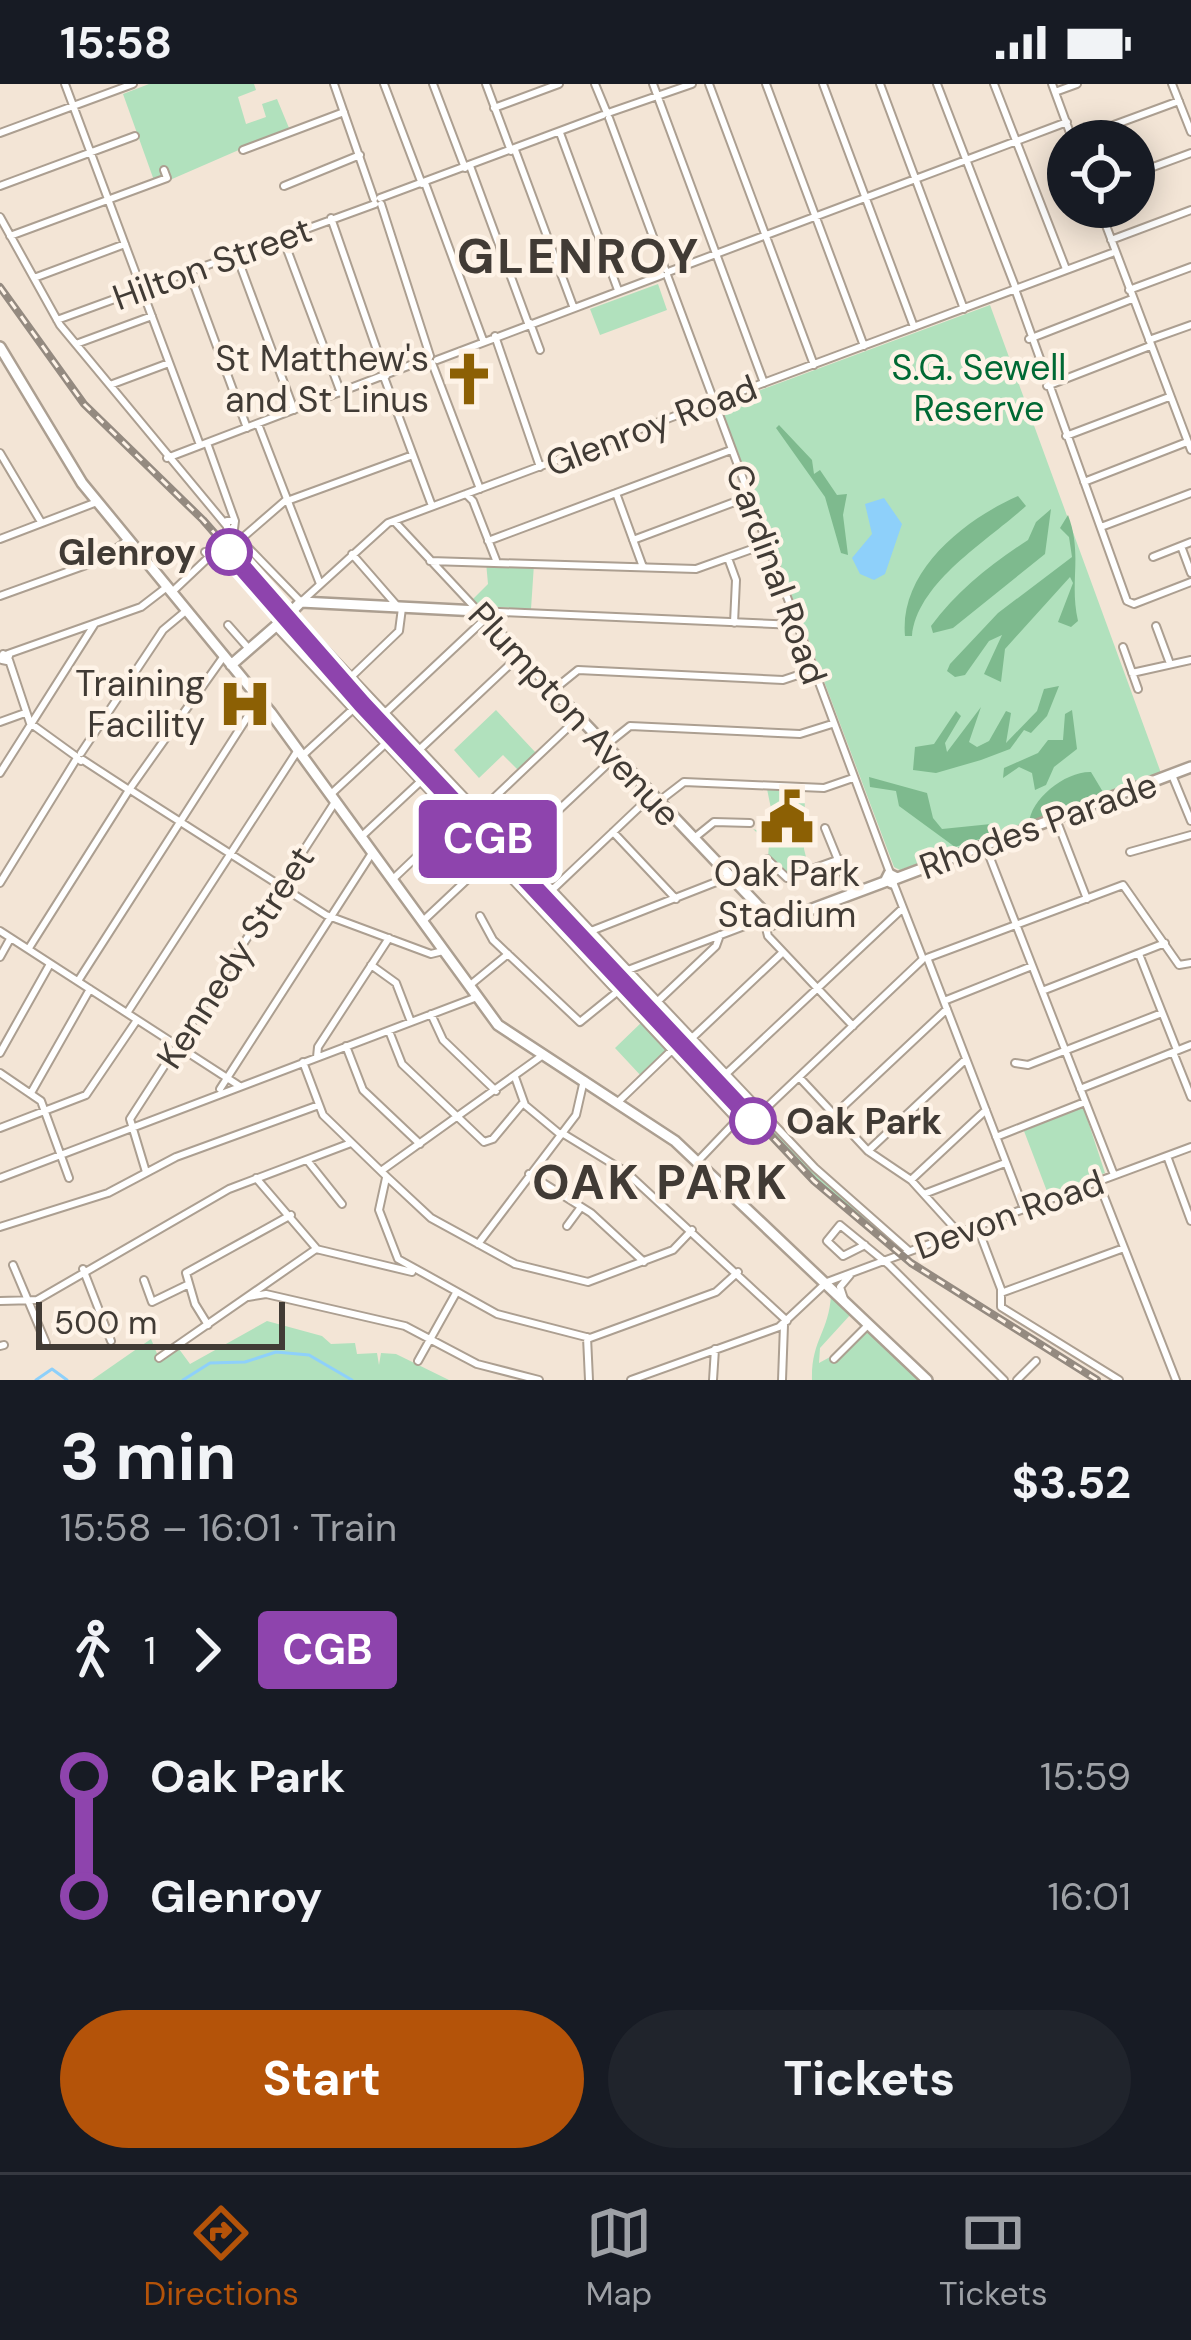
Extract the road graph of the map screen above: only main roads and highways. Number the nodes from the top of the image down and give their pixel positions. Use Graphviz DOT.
graph roads {
  1 [pos="0,347"];
  2 [pos="5,367"];
  3 [pos="481,615"];
  4 [pos="227,660"];
  5 [pos="1191,767"];
  6 [pos="767,922"];
  7 [pos="927,1380"];
  1 -- 2 [label="main road"];
  2 -- 4 [label="main road"];
  3 -- 4 [label="main road, Glenroy Road"];
  3 -- 6 [label="main road, Plumpton Avenue"];
  4 -- 7 [label="main road"];
  5 -- 6 [label="main road, Rhodes Parade"];
}
